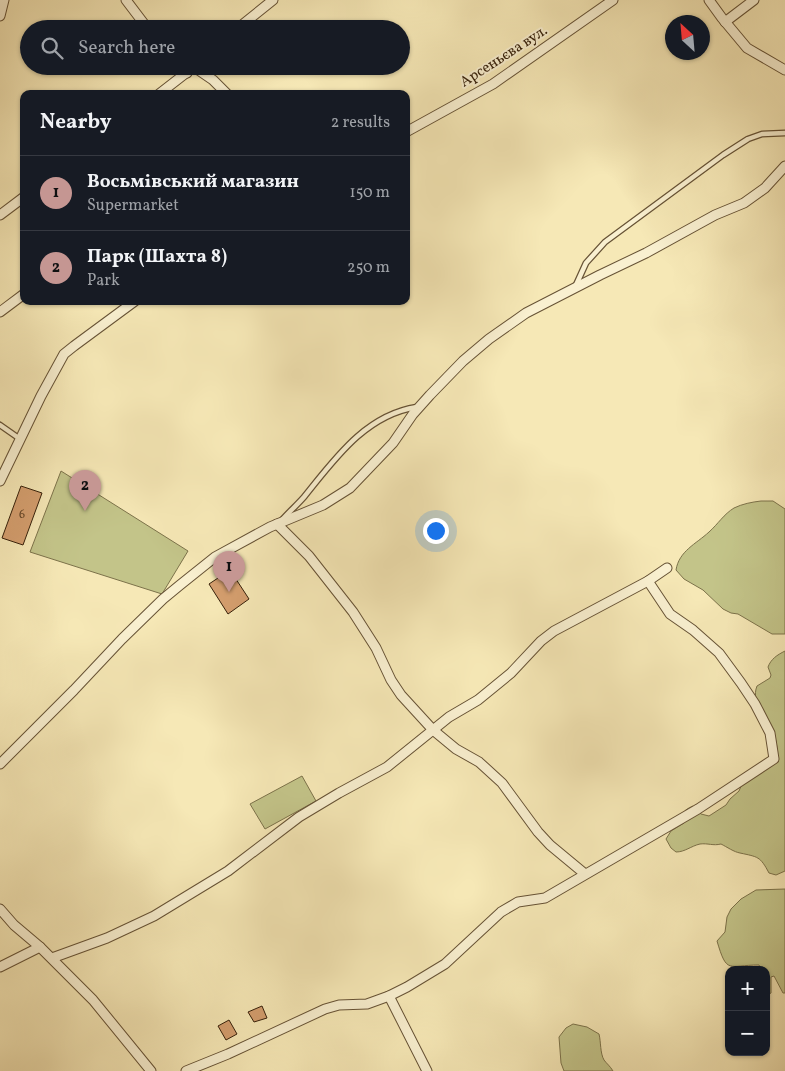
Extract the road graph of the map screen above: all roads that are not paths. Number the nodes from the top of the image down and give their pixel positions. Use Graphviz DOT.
graph roads {
  1 [pos="4,0"];
  2 [pos="126,0"];
  3 [pos="273,0"];
  4 [pos="613,0"];
  5 [pos="710,0"];
  6 [pos="754,0"];
  7 [pos="0,16"];
  8 [pos="141,20"];
  9 [pos="249,20"];
  10 [pos="725,22"];
  11 [pos="785,70"];
  12 [pos="184,75"];
  13 [pos="203,75"];
  14 [pos="165,90"];
  15 [pos="223,90"];
  16 [pos="410,130"];
  17 [pos="785,133"];
  18 [pos="785,166"];
  19 [pos="20,200"];
  20 [pos="0,215"];
  21 [pos="574,288"];
  22 [pos="20,297"];
  23 [pos="130,305"];
  24 [pos="0,312"];
  25 [pos="420,407"];
  26 [pos="0,425"];
  27 [pos="20,439"];
  28 [pos="0,481"];
  29 [pos="277,524"];
  30 [pos="668,568"];
  31 [pos="648,581"];
  32 [pos="433,730"];
  33 [pos="0,764"];
  34 [pos="586,874"];
  35 [pos="0,909"];
  36 [pos="40,947"];
  37 [pos="52,958"];
  38 [pos="0,967"];
  39 [pos="390,996"];
  40 [pos="151,1071"];
  41 [pos="186,1071"];
  42 [pos="428,1071"];
  1 -- 7 [label="street"];
  2 -- 8 [label="street"];
  3 -- 9 [label="street"];
  4 -- 16 [label="street, Арсеньєва вул."];
  5 -- 10 [label="street"];
  6 -- 10 [label="street"];
  10 -- 11 [label="street"];
  12 -- 14 [label="street"];
  13 -- 15 [label="street"];
  17 -- 21 [label="lane"];
  18 -- 21 [label="street"];
  19 -- 20 [label="street"];
  21 -- 25 [label="street"];
  22 -- 24 [label="street"];
  23 -- 27 [label="street"];
  25 -- 29 [label="street"];
  25 -- 29 [label="lane"];
  26 -- 27 [label="lane"];
  27 -- 28 [label="street"];
  29 -- 32 [label="street"];
  29 -- 33 [label="street"];
  30 -- 31 [label="street"];
  31 -- 32 [label="street"];
  31 -- 34 [label="street"];
  32 -- 34 [label="street"];
  32 -- 37 [label="street"];
  34 -- 39 [label="street"];
  35 -- 36 [label="street"];
  36 -- 37 [label="street"];
  36 -- 38 [label="street"];
  37 -- 40 [label="street"];
  39 -- 41 [label="street"];
  39 -- 42 [label="street"];
}
